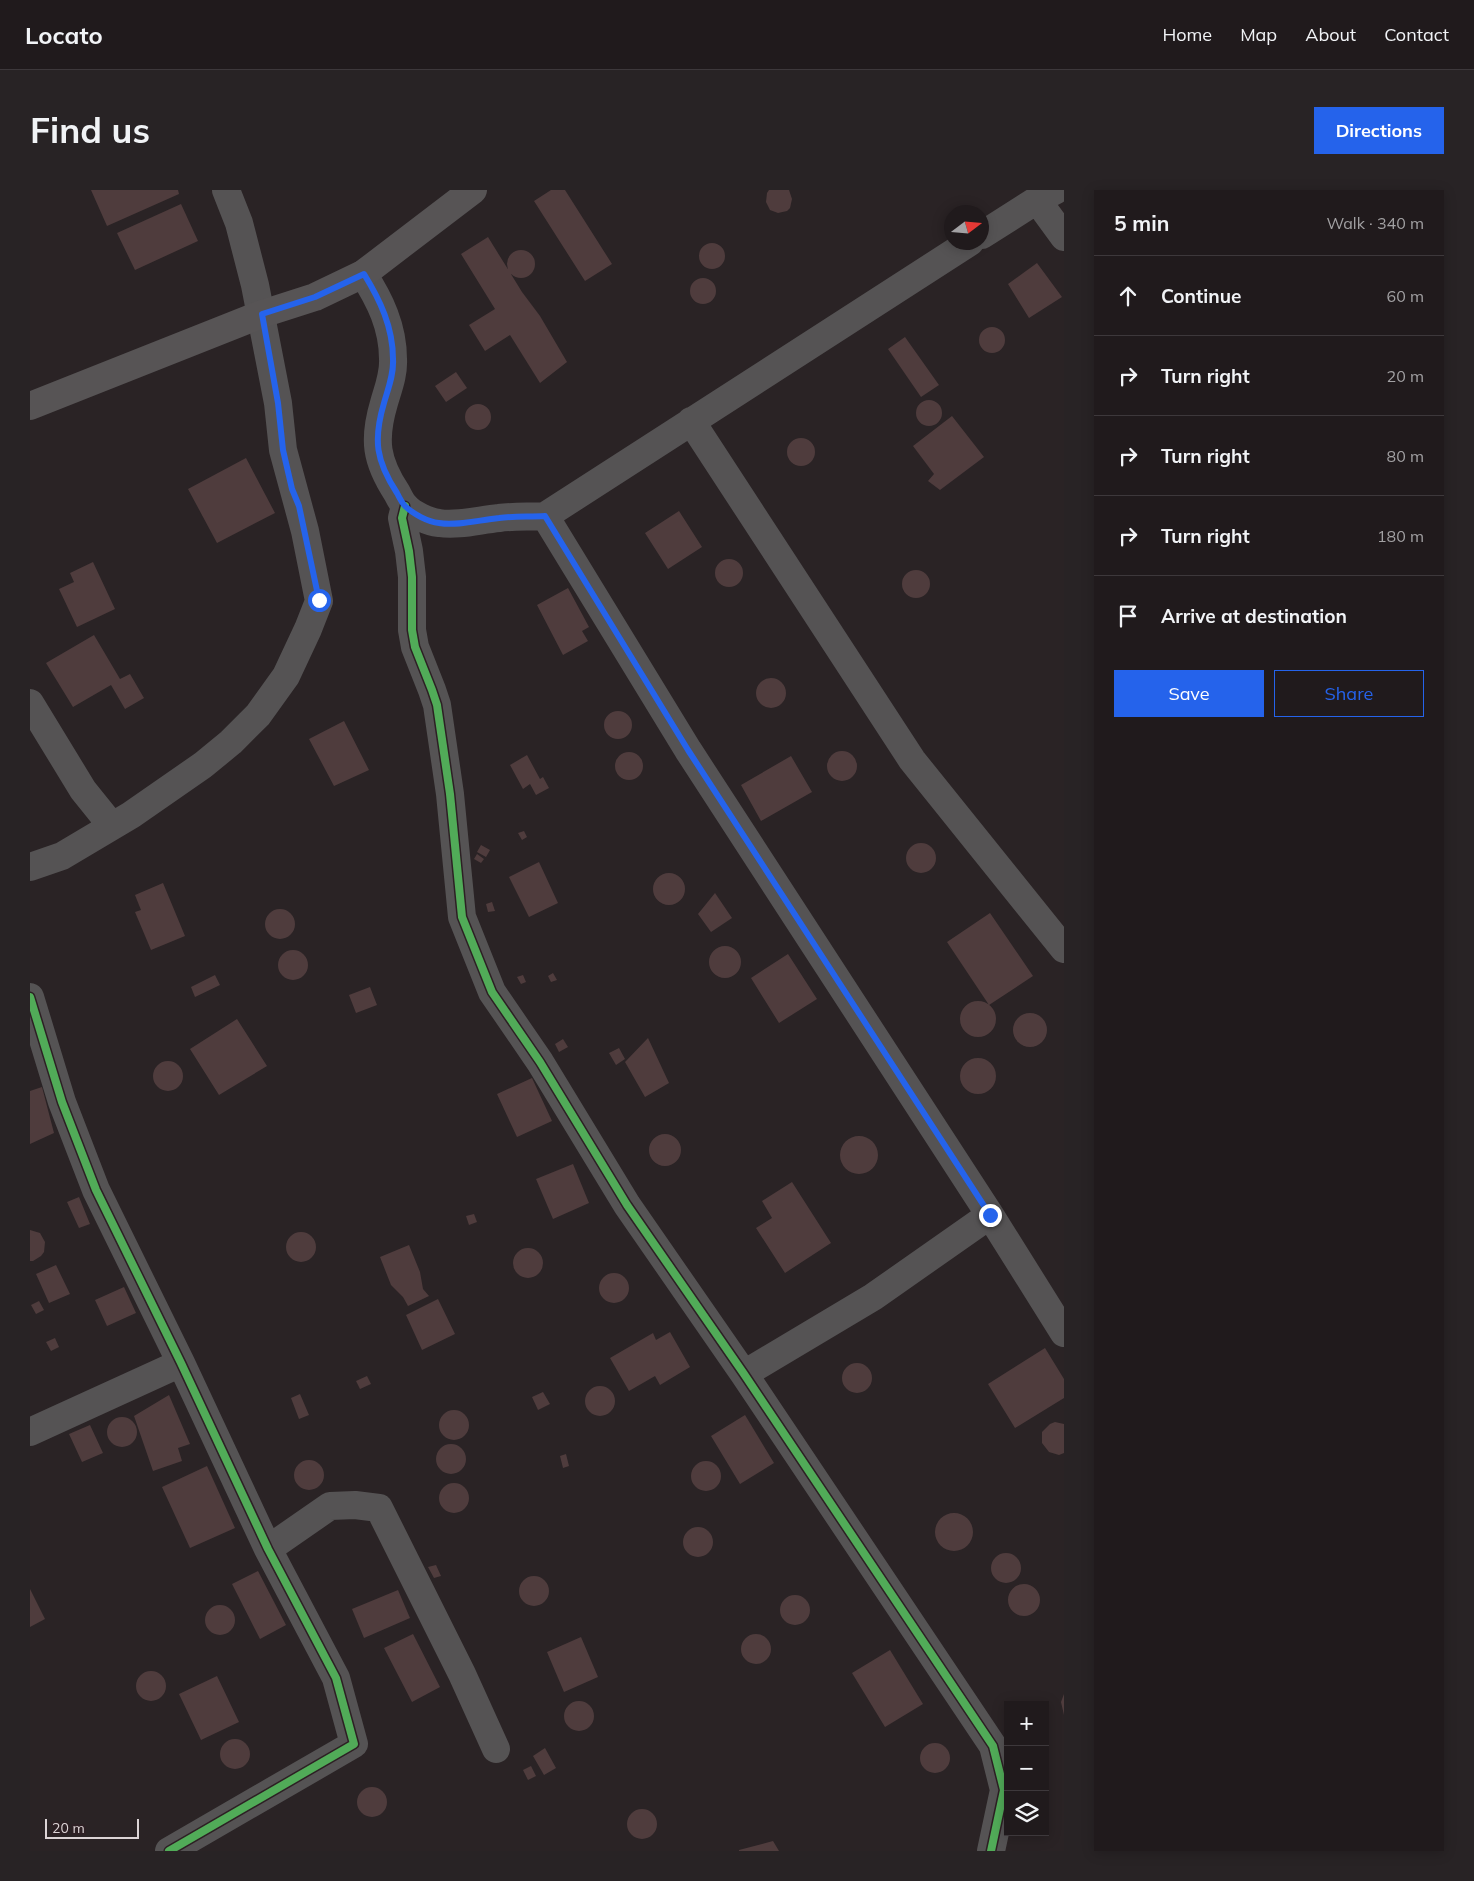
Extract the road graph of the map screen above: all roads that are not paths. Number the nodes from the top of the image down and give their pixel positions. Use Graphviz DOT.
graph roads {
  1 [pos="226,190"];
  2 [pos="473,190"];
  3 [pos="1047,195"];
  4 [pos="989,231"];
  5 [pos="1064,237"];
  6 [pos="958,250"];
  7 [pos="364,274"];
  8 [pos="262,314"];
  9 [pos="30,406"];
  10 [pos="691,421"];
  11 [pos="405,506"];
  12 [pos="545,516"];
  13 [pos="30,703"];
  14 [pos="112,826"];
  15 [pos="30,867"];
  16 [pos="1064,949"];
  17 [pos="30,997"];
  18 [pos="990,1215"];
  19 [pos="1064,1333"];
  20 [pos="182,1363"];
  21 [pos="744,1374"];
  22 [pos="30,1432"];
  23 [pos="268,1549"];
  24 [pos="496,1749"];
  25 [pos="170,1851"];
  26 [pos="991,1851"];
  1 -- 8 [label="street"];
  2 -- 7 [label="main road"];
  3 -- 4 [label="street"];
  3 -- 5 [label="street"];
  6 -- 10 [label="street"];
  7 -- 8 [label="main road"];
  7 -- 11 [label="street"];
  8 -- 9 [label="main road"];
  8 -- 14 [label="street"];
  10 -- 12 [label="street"];
  10 -- 16 [label="street"];
  11 -- 12 [label="street"];
  11 -- 21 [label="street"];
  12 -- 18 [label="street"];
  13 -- 14 [label="street"];
  14 -- 15 [label="street"];
  17 -- 20 [label="street"];
  18 -- 19 [label="street"];
  18 -- 21 [label="street"];
  20 -- 22 [label="street"];
  20 -- 23 [label="street"];
  21 -- 26 [label="street"];
  23 -- 24 [label="street"];
  23 -- 25 [label="street"];
}
